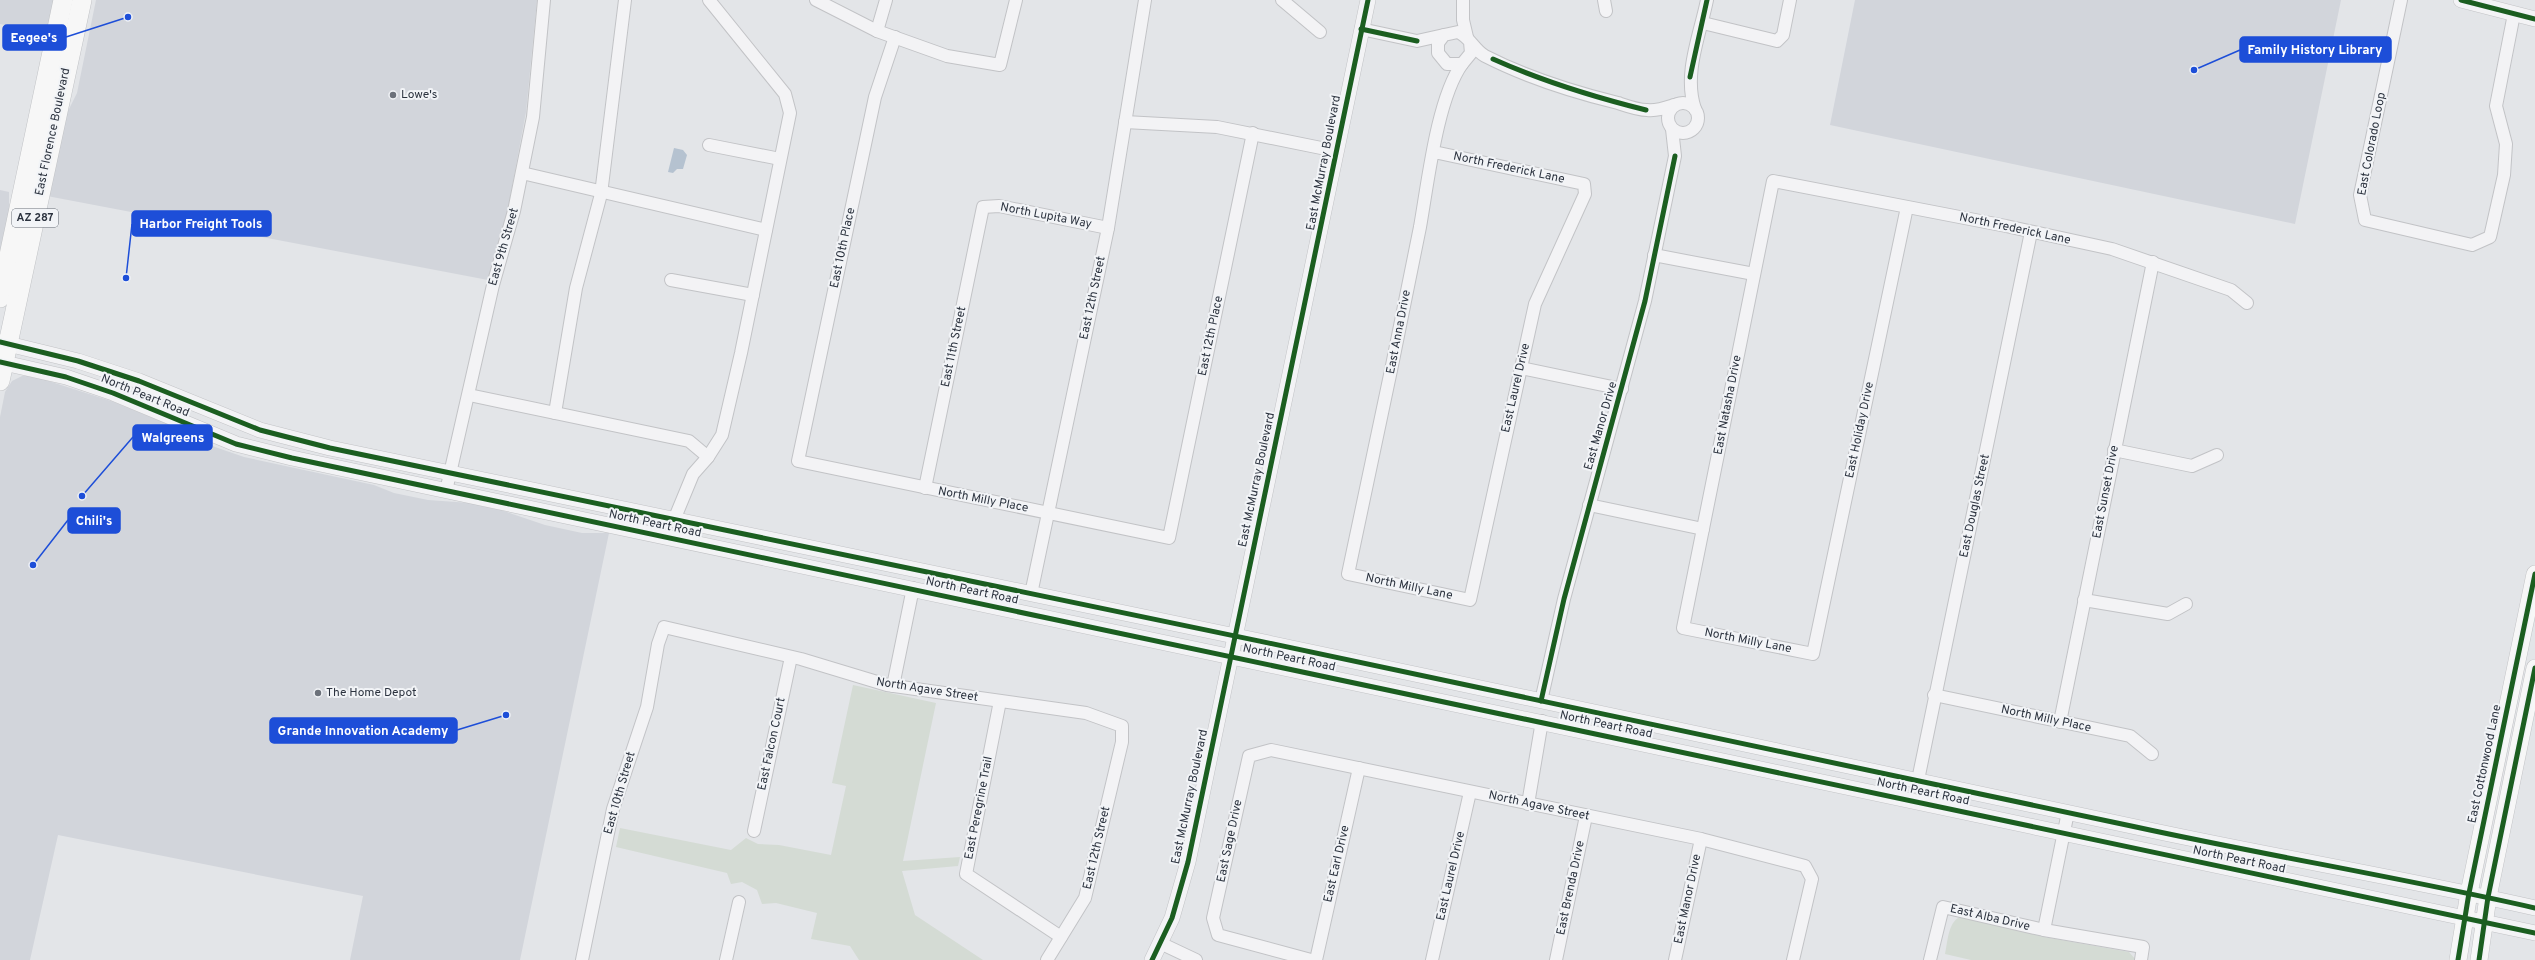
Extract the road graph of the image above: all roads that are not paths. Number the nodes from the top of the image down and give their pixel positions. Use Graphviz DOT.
graph roads {
  1 [pos="63,0"];
  2 [pos="82,0"];
  3 [pos="544,0"];
  4 [pos="625,0"];
  5 [pos="709,0"];
  6 [pos="816,0"];
  7 [pos="886,0"];
  8 [pos="1016,0"];
  9 [pos="1145,0"];
  10 [pos="1282,0"];
  11 [pos="1368,0"];
  12 [pos="1707,0"];
  13 [pos="1790,0"];
  14 [pos="2401,0"];
  15 [pos="2461,0"];
  16 [pos="1463,1"];
  17 [pos="2514,14"];
  18 [pos="2535,19"];
  19 [pos="1702,23"];
  20 [pos="1361,29"];
  21 [pos="877,30"];
  22 [pos="1320,32"];
  23 [pos="1446,34"];
  24 [pos="895,37"];
  25 [pos="1469,40"];
  26 [pos="1418,41"];
  27 [pos="1442,59"];
  28 [pos="1492,59"];
  29 [pos="1464,62"];
  30 [pos="1690,77"];
  31 [pos="1448,89"];
  32 [pos="1674,105"];
  33 [pos="1695,109"];
  34 [pos="1646,110"];
  35 [pos="1125,122"];
  36 [pos="1672,128"];
  37 [pos="1692,129"];
  38 [pos="1253,133"];
  39 [pos="709,145"];
  40 [pos="1336,151"];
  41 [pos="1434,152"];
  42 [pos="1675,156"];
  43 [pos="780,159"];
  44 [pos="522,173"];
  45 [pos="1773,181"];
  46 [pos="1584,184"];
  47 [pos="602,190"];
  48 [pos="983,207"];
  49 [pos="1908,207"];
  50 [pos="1108,228"];
  51 [pos="766,230"];
  52 [pos="2031,232"];
  53 [pos="1654,255"];
  54 [pos="2152,262"];
  55 [pos="1754,274"];
  56 [pos="671,280"];
  57 [pos="753,295"];
  58 [pos="0,298"];
  59 [pos="2247,303"];
  60 [pos="4,343"];
  61 [pos="1521,368"];
  62 [pos="1,369"];
  63 [pos="1622,389"];
  64 [pos="469,395"];
  65 [pos="555,413"];
  66 [pos="2114,450"];
  67 [pos="2217,455"];
  68 [pos="708,457"];
  69 [pos="798,461"];
  70 [pos="450,473"];
  71 [pos="925,488"];
  72 [pos="446,491"];
  73 [pos="1589,505"];
  74 [pos="1048,513"];
  75 [pos="674,520"];
  76 [pos="1703,529"];
  77 [pos="1169,538"];
  78 [pos="1348,574"];
  79 [pos="2535,574"];
  80 [pos="913,588"];
  81 [pos="1031,594"];
  82 [pos="1470,600"];
  83 [pos="2084,600"];
  84 [pos="2186,604"];
  85 [pos="664,627"];
  86 [pos="1683,628"];
  87 [pos="1234,637"];
  88 [pos="1813,654"];
  89 [pos="1230,655"];
  90 [pos="791,657"];
  91 [pos="2535,668"];
  92 [pos="893,686"];
  93 [pos="1934,695"];
  94 [pos="1000,701"];
  95 [pos="1541,701"];
  96 [pos="1542,721"];
  97 [pos="2060,722"];
  98 [pos="1122,726"];
  99 [pos="1258,754"];
  100 [pos="2152,754"];
  101 [pos="1359,768"];
  102 [pos="1918,780"];
  103 [pos="1470,792"];
  104 [pos="1528,804"];
  105 [pos="2068,812"];
  106 [pos="1586,816"];
  107 [pos="754,831"];
  108 [pos="2064,832"];
  109 [pos="1700,839"];
  110 [pos="2469,893"];
  111 [pos="2488,897"];
  112 [pos="739,902"];
  113 [pos="2535,908"];
  114 [pos="2464,920"];
  115 [pos="2484,923"];
  116 [pos="2044,930"];
  117 [pos="2535,934"];
  118 [pos="1061,937"];
  119 [pos="1160,943"];
  120 [pos="582,960"];
  121 [pos="726,960"];
  122 [pos="1047,960"];
  123 [pos="1152,960"];
  124 [pos="1196,960"];
  125 [pos="1311,960"];
  126 [pos="1316,960"];
  127 [pos="1432,960"];
  128 [pos="1556,960"];
  129 [pos="1675,960"];
  130 [pos="1793,960"];
  131 [pos="1930,960"];
  132 [pos="2141,960"];
  133 [pos="2458,960"];
  134 [pos="2479,960"];
  1 -- 58 [label="main road, East Florence Boulevard / AZ 287"];
  2 -- 60 [label="main road, East Florence Boulevard / AZ 287"];
  3 -- 44 [label="street, East 9th Street"];
  4 -- 47 [label="street"];
  5 -- 43 [label="street"];
  6 -- 21 [label="street"];
  7 -- 21 [label="street"];
  8 -- 24 [label="street"];
  9 -- 35 [label="street, East 12th Street"];
  10 -- 22 [label="street"];
  11 -- 20 [label="street, East McMurray Boulevard"];
  12 -- 19 [label="street"];
  13 -- 19 [label="street"];
  14 -- 17 [label="street, East Colorado Loop"];
  15 -- 17 [label="street"];
  16 -- 23 [label="street"];
  16 -- 25 [label="street"];
  17 -- 18 [label="street"];
  19 -- 30 [label="street"];
  20 -- 26 [label="street"];
  20 -- 40 [label="street, East McMurray Boulevard"];
  21 -- 24 [label="street"];
  23 -- 25 [label="street"];
  23 -- 26 [label="street"];
  23 -- 27 [label="street"];
  24 -- 69 [label="street, East 10th Place"];
  25 -- 28 [label="street"];
  25 -- 29 [label="street"];
  26 -- 27 [label="street"];
  27 -- 29 [label="street"];
  27 -- 31 [label="street, East Anna Drive"];
  28 -- 29 [label="street"];
  28 -- 34 [label="street"];
  29 -- 31 [label="street, East Anna Drive"];
  30 -- 32 [label="street"];
  30 -- 33 [label="street"];
  31 -- 41 [label="street, East Anna Drive"];
  32 -- 33 [label="street"];
  32 -- 34 [label="street"];
  32 -- 36 [label="street"];
  33 -- 37 [label="street"];
  34 -- 36 [label="street"];
  35 -- 38 [label="street"];
  35 -- 50 [label="street, East 12th Street"];
  36 -- 37 [label="street"];
  36 -- 42 [label="street, East Manor Drive"];
  37 -- 42 [label="street, East Manor Drive"];
  38 -- 40 [label="street"];
  38 -- 77 [label="street, East 12th Place"];
  39 -- 43 [label="street"];
  40 -- 87 [label="street, East McMurray Boulevard"];
  41 -- 46 [label="street, North Frederick Lane"];
  41 -- 78 [label="street, East Anna Drive"];
  42 -- 53 [label="street, East Manor Drive"];
  43 -- 51 [label="street"];
  44 -- 47 [label="street"];
  44 -- 64 [label="street, East 9th Street"];
  45 -- 49 [label="street, North Frederick Lane"];
  45 -- 55 [label="street, East Natasha Drive"];
  46 -- 61 [label="street, East Laurel Drive"];
  47 -- 51 [label="street"];
  47 -- 65 [label="street"];
  48 -- 50 [label="street, North Lupita Way"];
  48 -- 71 [label="street, East 11th Street"];
  49 -- 52 [label="street, North Frederick Lane"];
  49 -- 88 [label="street, East Holiday Drive"];
  50 -- 74 [label="street, East 12th Street"];
  51 -- 57 [label="street"];
  52 -- 54 [label="street, North Frederick Lane"];
  52 -- 93 [label="street, East Douglas Street"];
  53 -- 55 [label="street"];
  53 -- 63 [label="street, East Manor Drive"];
  54 -- 59 [label="street, North Frederick Lane"];
  54 -- 66 [label="street, East Sunset Drive"];
  55 -- 76 [label="street, East Natasha Drive"];
  56 -- 57 [label="street"];
  57 -- 68 [label="street"];
  60 -- 62 [label="main road, East Florence Boulevard / AZ 287"];
  60 -- 70 [label="street, North Peart Road"];
  61 -- 63 [label="street"];
  61 -- 82 [label="street, East Laurel Drive"];
  62 -- 72 [label="street, North Peart Road"];
  63 -- 73 [label="street, East Manor Drive"];
  64 -- 65 [label="street"];
  64 -- 70 [label="street, East 9th Street"];
  65 -- 68 [label="street"];
  66 -- 67 [label="street"];
  66 -- 83 [label="street, East Sunset Drive"];
  68 -- 75 [label="street"];
  69 -- 71 [label="street, North Milly Place"];
  70 -- 72 [label="street, East 9th Street"];
  70 -- 75 [label="street, North Peart Road"];
  71 -- 74 [label="street, North Milly Place"];
  72 -- 80 [label="street, North Peart Road"];
  73 -- 76 [label="street"];
  73 -- 95 [label="street, East Manor Drive"];
  74 -- 77 [label="street, North Milly Place"];
  74 -- 81 [label="street, East 12th Street"];
  75 -- 81 [label="street, North Peart Road"];
  76 -- 86 [label="street, East Natasha Drive"];
  78 -- 82 [label="street, North Milly Lane"];
  79 -- 110 [label="main road, East Cottonwood Lane"];
  80 -- 89 [label="street, North Peart Road"];
  80 -- 92 [label="street"];
  81 -- 87 [label="street, North Peart Road"];
  83 -- 84 [label="street"];
  83 -- 97 [label="street, East Sunset Drive"];
  85 -- 90 [label="street, North Agave Street"];
  85 -- 120 [label="street, East 10th Street"];
  86 -- 88 [label="street, North Milly Lane"];
  87 -- 89 [label="street, East McMurray Boulevard"];
  87 -- 95 [label="street, North Peart Road"];
  89 -- 96 [label="street, North Peart Road"];
  89 -- 119 [label="street, East McMurray Boulevard"];
  90 -- 92 [label="street, North Agave Street"];
  90 -- 107 [label="street, East Falcon Court"];
  91 -- 111 [label="main road"];
  92 -- 94 [label="street, North Agave Street"];
  93 -- 97 [label="street, North Milly Place"];
  93 -- 102 [label="street, East Douglas Street"];
  94 -- 98 [label="street, North Agave Street"];
  94 -- 118 [label="street, East Peregrine Trail"];
  95 -- 102 [label="street, North Peart Road"];
  96 -- 104 [label="street"];
  96 -- 108 [label="street, North Peart Road"];
  97 -- 100 [label="street, North Milly Place"];
  98 -- 118 [label="street, East 12th Street"];
  99 -- 101 [label="street, North Agave Street"];
  99 -- 125 [label="street, East Sage Drive"];
  101 -- 103 [label="street, North Agave Street"];
  101 -- 126 [label="street, East Earl Drive"];
  102 -- 105 [label="street, North Peart Road"];
  103 -- 104 [label="street, North Agave Street"];
  103 -- 127 [label="street, East Laurel Drive"];
  104 -- 106 [label="street, North Agave Street"];
  105 -- 108 [label="street"];
  105 -- 110 [label="street, North Peart Road"];
  106 -- 109 [label="street, North Agave Street"];
  106 -- 128 [label="street, East Brenda Drive"];
  108 -- 114 [label="street, North Peart Road"];
  108 -- 116 [label="street"];
  109 -- 129 [label="street, East Manor Drive"];
  109 -- 130 [label="street, North Agave Street"];
  110 -- 111 [label="street, North Peart Road"];
  110 -- 114 [label="main road, East Cottonwood Lane"];
  111 -- 113 [label="street, North Peart Road"];
  111 -- 115 [label="main road"];
  112 -- 121 [label="street"];
  114 -- 115 [label="street, North Peart Road"];
  114 -- 133 [label="main road, East Cottonwood Lane"];
  115 -- 117 [label="street, North Peart Road"];
  115 -- 134 [label="main road"];
  116 -- 131 [label="street, East Alba Drive"];
  116 -- 132 [label="street"];
  118 -- 122 [label="street, East 12th Street"];
  119 -- 123 [label="street, East McMurray Boulevard"];
  119 -- 124 [label="street"];
}
